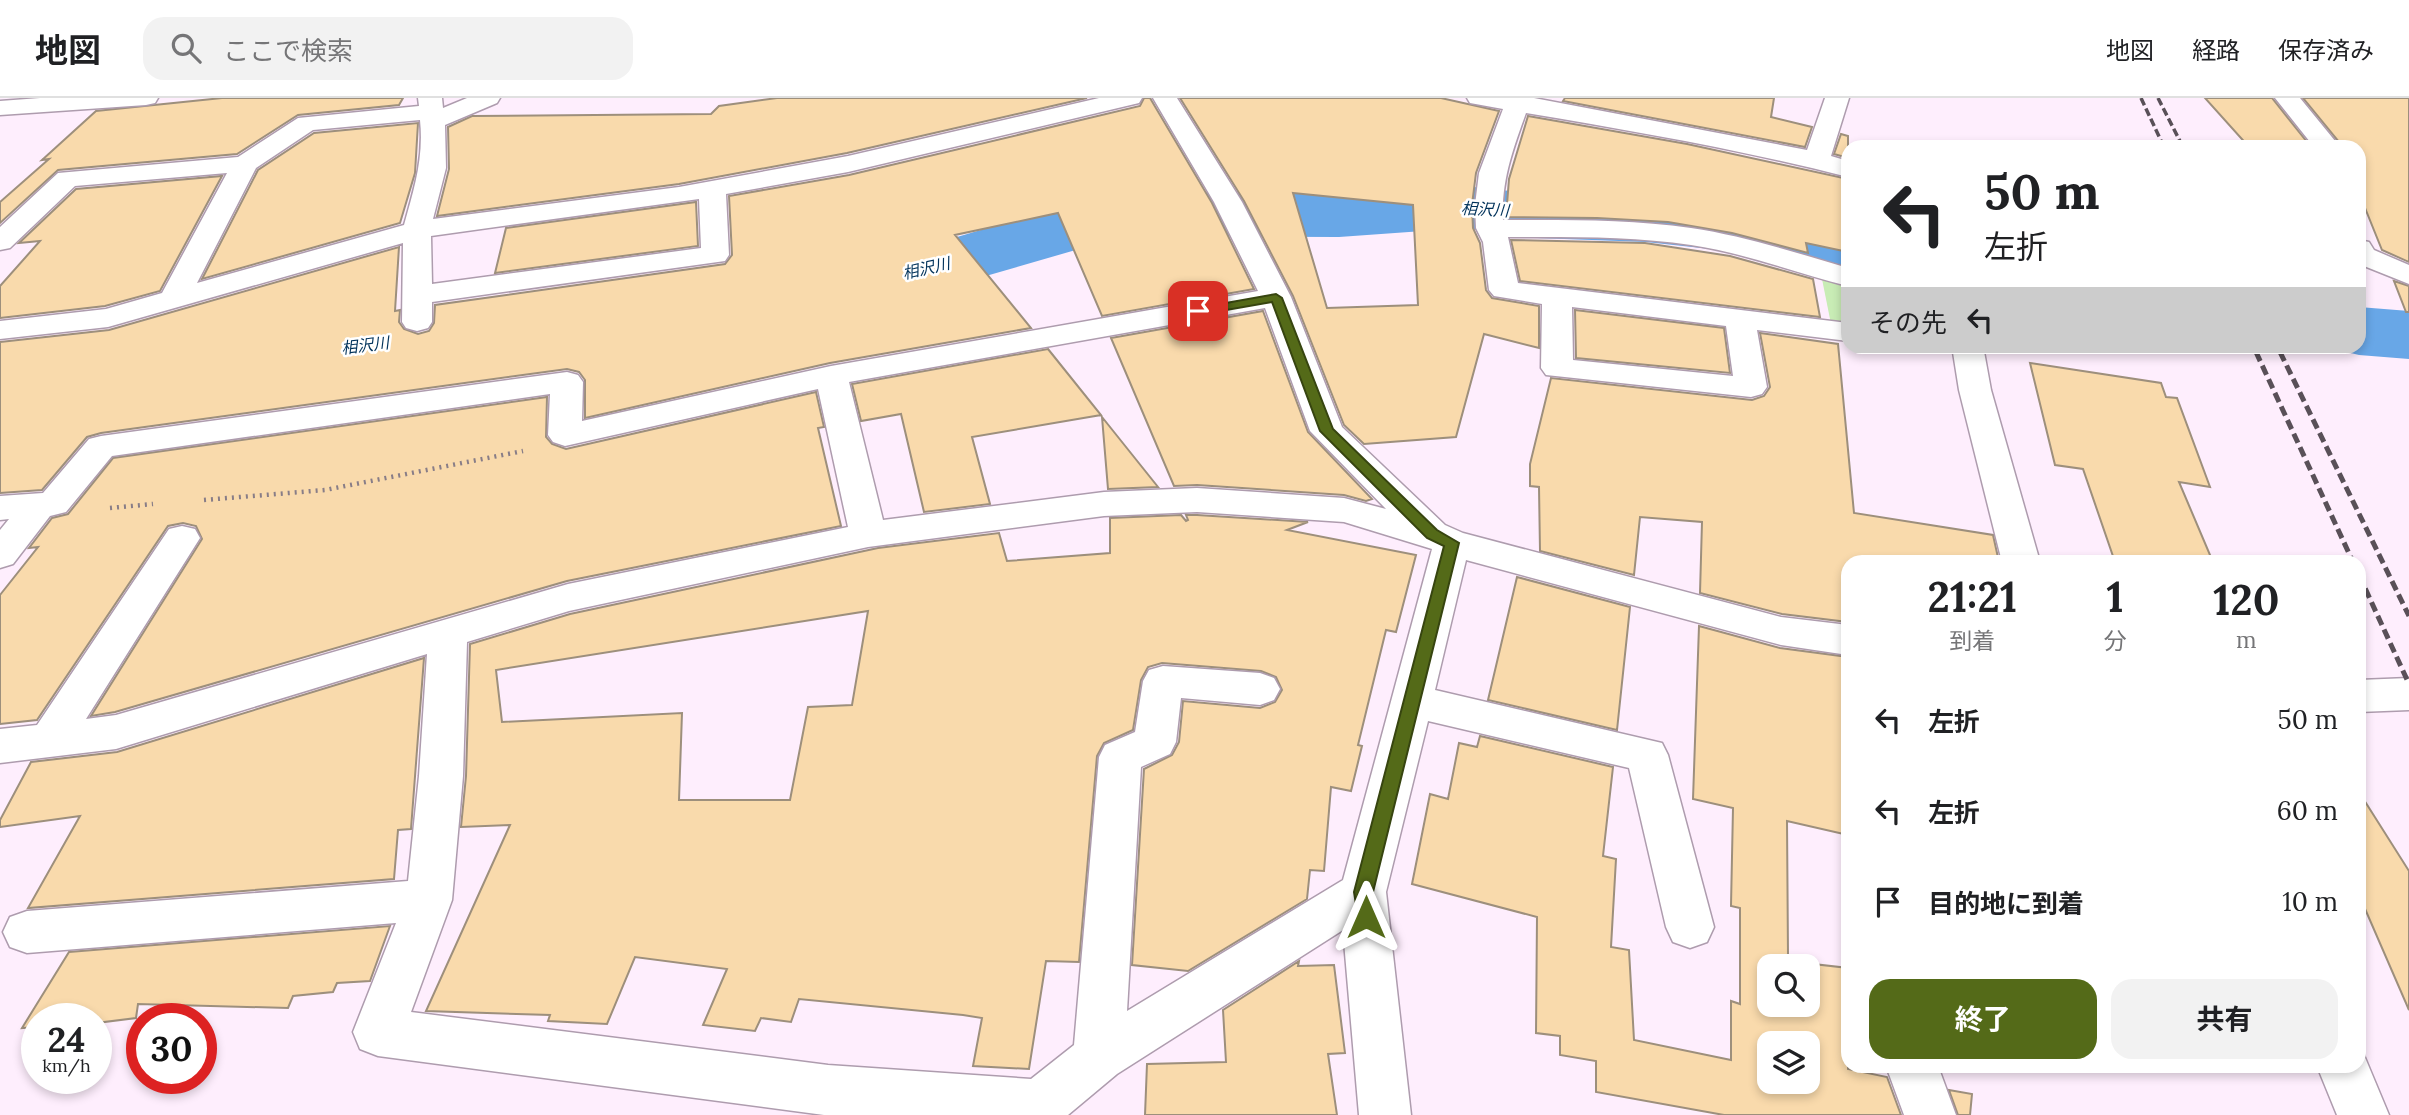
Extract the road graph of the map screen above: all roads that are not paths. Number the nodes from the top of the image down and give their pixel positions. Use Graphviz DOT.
graph roads {
  1 [pos="146,98"];
  2 [pos="488,98"];
  3 [pos="1130,98"];
  4 [pos="1165,98"];
  5 [pos="1479,98"];
  6 [pos="1837,98"];
  7 [pos="2287,98"];
  8 [pos="103,100"];
  9 [pos="1520,101"];
  10 [pos="0,108"];
  11 [pos="432,110"];
  12 [pos="2321,140"];
  13 [pos="1817,160"];
  14 [pos="245,164"];
  15 [pos="848,164"];
  16 [pos="1841,167"];
  17 [pos="712,189"];
  18 [pos="862,190"];
  19 [pos="1490,217"];
  20 [pos="417,230"];
  21 [pos="0,242"];
  22 [pos="2366,257"];
  23 [pos="1841,275"];
  24 [pos="2409,275"];
  25 [pos="1557,296"];
  26 [pos="1276,298"];
  27 [pos="173,301"];
  28 [pos="1740,318"];
  29 [pos="0,330"];
  30 [pos="1841,331"];
  31 [pos="1968,354"];
  32 [pos="831,376"];
  33 [pos="46,505"];
  34 [pos="0,508"];
  35 [pos="868,535"];
  36 [pos="182,538"];
  37 [pos="1442,539"];
  38 [pos="0,555"];
  39 [pos="2019,555"];
  40 [pos="448,635"];
  41 [pos="1841,639"];
  42 [pos="1260,688"];
  43 [pos="2409,694"];
  44 [pos="2366,696"];
  45 [pos="1411,701"];
  46 [pos="50,740"];
  47 [pos="0,746"];
  48 [pos="1363,892"];
  49 [pos="429,900"];
  50 [pos="1690,927"];
  51 [pos="27,932"];
  52 [pos="1098,1057"];
  53 [pos="1915,1073"];
  54 [pos="2346,1073"];
  55 [pos="1036,1110"];
  56 [pos="1385,1115"];
  57 [pos="1930,1115"];
  58 [pos="2363,1115"];
  1 -- 8 [label="street"];
  2 -- 11 [label="street"];
  3 -- 15 [label="street"];
  4 -- 26 [label="street"];
  5 -- 9 [label="street"];
  6 -- 13 [label="street"];
  7 -- 12 [label="street"];
  8 -- 10 [label="street"];
  9 -- 13 [label="street"];
  9 -- 19 [label="street"];
  11 -- 14 [label="street"];
  11 -- 20 [label="street"];
  13 -- 16 [label="street"];
  14 -- 21 [label="street"];
  14 -- 27 [label="street"];
  15 -- 17 [label="street"];
  15 -- 18 [label="street"];
  17 -- 20 [label="street"];
  17 -- 20 [label="street"];
  19 -- 23 [label="street"];
  19 -- 25 [label="street"];
  20 -- 27 [label="street"];
  22 -- 24 [label="street"];
  25 -- 28 [label="street"];
  25 -- 28 [label="street"];
  26 -- 32 [label="street"];
  26 -- 37 [label="street"];
  27 -- 29 [label="street"];
  28 -- 30 [label="street"];
  31 -- 39 [label="street"];
  32 -- 33 [label="street"];
  32 -- 35 [label="street"];
  33 -- 34 [label="street"];
  33 -- 38 [label="street"];
  35 -- 37 [label="street"];
  35 -- 40 [label="street"];
  36 -- 46 [label="street"];
  37 -- 41 [label="street"];
  37 -- 45 [label="street"];
  40 -- 46 [label="street"];
  40 -- 49 [label="street"];
  42 -- 52 [label="street"];
  43 -- 44 [label="street"];
  45 -- 48 [label="street"];
  45 -- 50 [label="street"];
  46 -- 47 [label="street"];
  48 -- 52 [label="street"];
  48 -- 56 [label="street"];
  49 -- 51 [label="street"];
  49 -- 55 [label="street"];
  52 -- 55 [label="street"];
  53 -- 57 [label="street"];
  54 -- 58 [label="street"];
}
